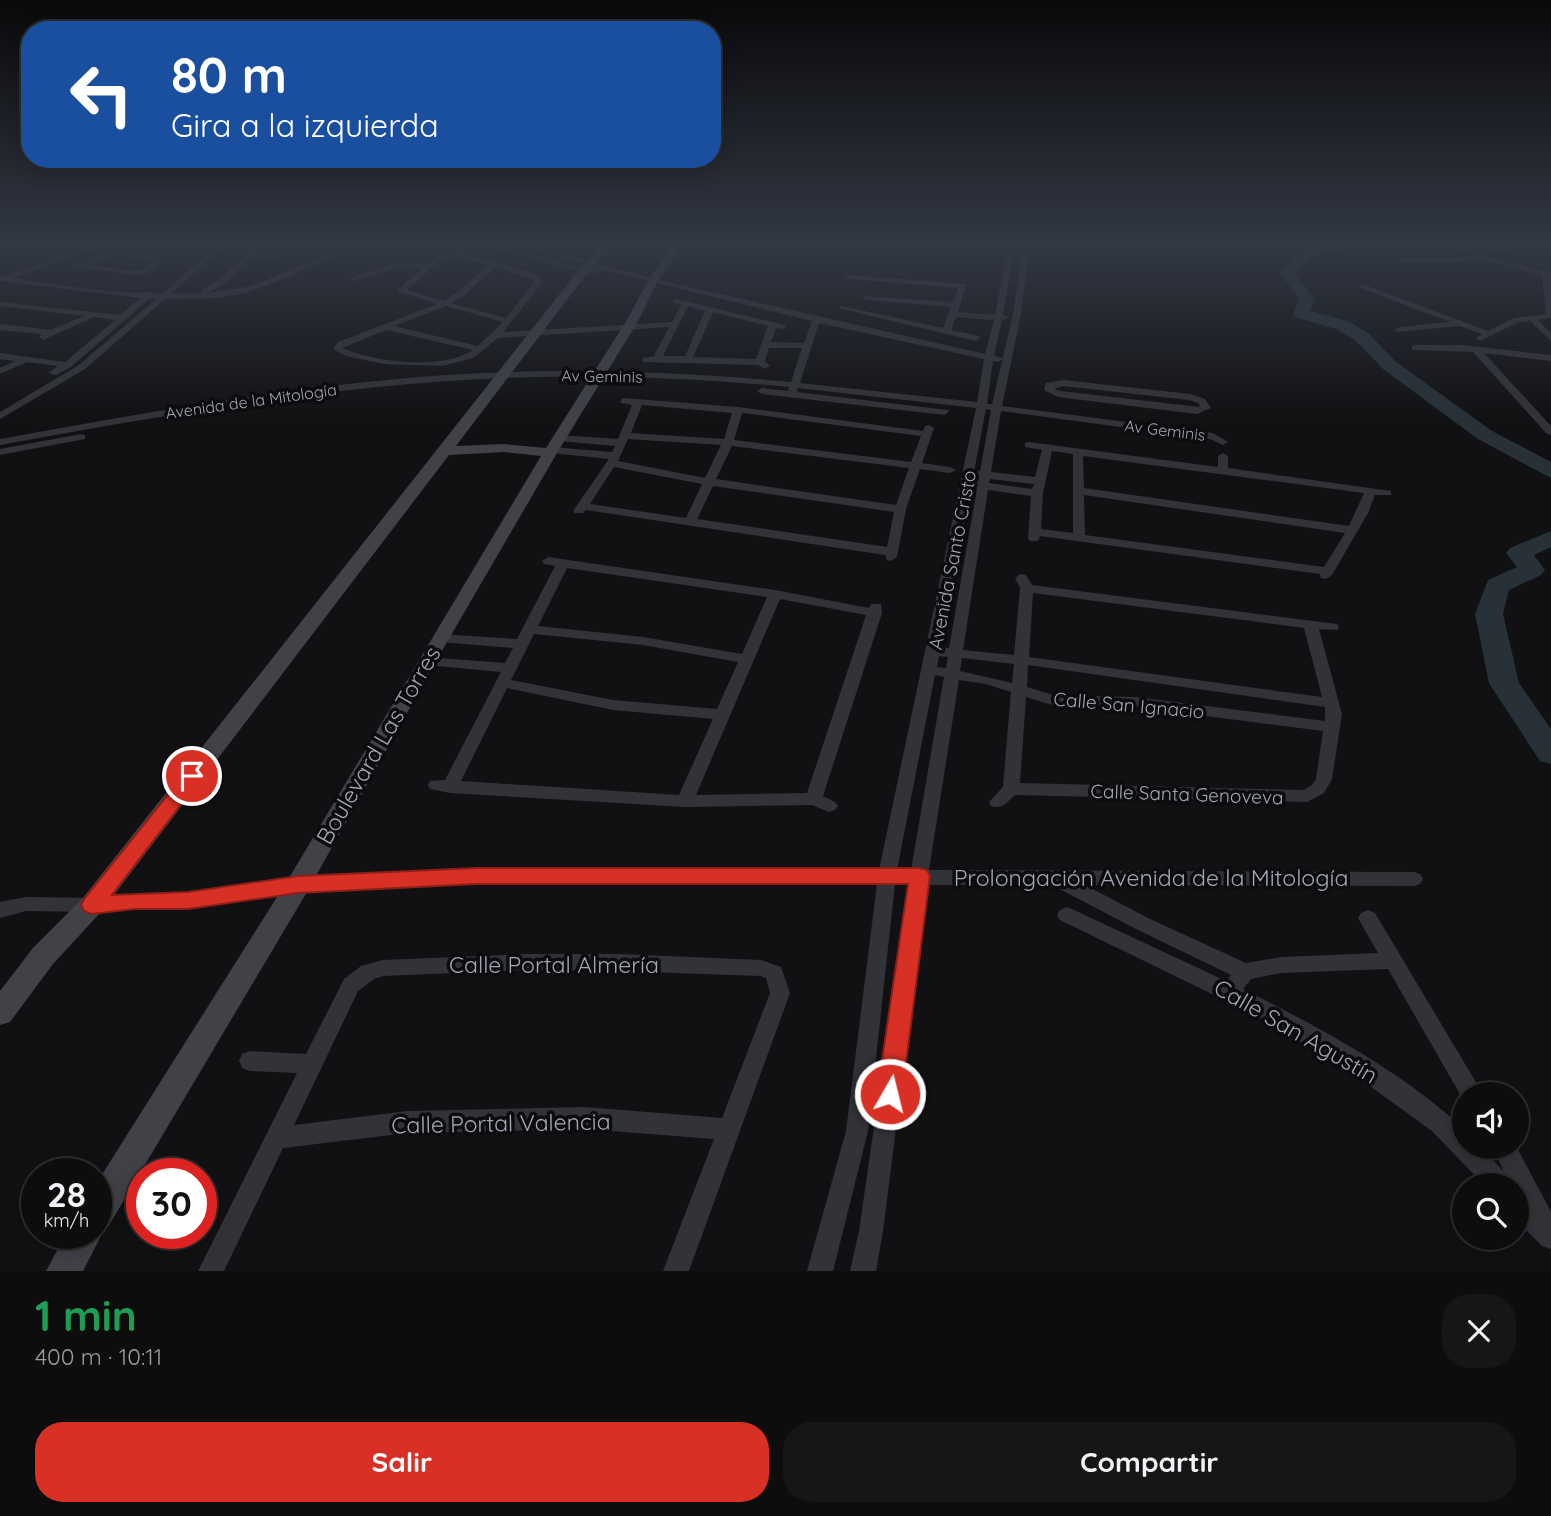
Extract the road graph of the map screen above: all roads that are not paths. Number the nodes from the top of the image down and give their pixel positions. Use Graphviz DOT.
graph roads {
  1 [pos="140,302"];
  2 [pos="155,302"];
  3 [pos="438,302"];
  4 [pos="447,302"];
  5 [pos="522,302"];
  6 [pos="561,302"];
  7 [pos="639,302"];
  8 [pos="681,302"];
  9 [pos="682,302"];
  10 [pos="742,302"];
  11 [pos="865,302"];
  12 [pos="901,302"];
  13 [pos="958,302"];
  14 [pos="1001,302"];
  15 [pos="1018,302"];
  16 [pos="1404,302"];
  17 [pos="0,304"];
  18 [pos="444,304"];
  19 [pos="10,305"];
  20 [pos="842,308"];
  21 [pos="0,309"];
  22 [pos="710,309"];
  23 [pos="956,309"];
  24 [pos="864,313"];
  25 [pos="94,315"];
  26 [pos="999,315"];
  27 [pos="1016,316"];
  28 [pos="1550,316"];
  29 [pos="1531,317"];
  30 [pos="121,318"];
  31 [pos="816,320"];
  32 [pos="507,321"];
  33 [pos="1460,323"];
  34 [pos="623,326"];
  35 [pos="0,327"];
  36 [pos="384,327"];
  37 [pos="673,327"];
  38 [pos="1399,330"];
  39 [pos="497,332"];
  40 [pos="946,332"];
  41 [pos="536,333"];
  42 [pos="1488,333"];
  43 [pos="976,338"];
  44 [pos="1551,338"];
  45 [pos="766,345"];
  46 [pos="808,346"];
  47 [pos="1416,348"];
  48 [pos="1463,348"];
  49 [pos="480,349"];
  50 [pos="1476,350"];
  51 [pos="0,356"];
  52 [pos="657,358"];
  53 [pos="989,358"];
  54 [pos="1551,358"];
  55 [pos="27,359"];
  56 [pos="688,359"];
  57 [pos="646,360"];
  58 [pos="1006,360"];
  59 [pos="67,365"];
  60 [pos="82,366"];
  61 [pos="0,371"];
  62 [pos="501,379"];
  63 [pos="596,379"];
  64 [pos="794,388"];
  65 [pos="624,401"];
  66 [pos="1114,401"];
  67 [pos="638,402"];
  68 [pos="1136,404"];
  69 [pos="0,405"];
  70 [pos="738,410"];
  71 [pos="988,413"];
  72 [pos="0,416"];
  73 [pos="1111,428"];
  74 [pos="1134,431"];
  75 [pos="1551,432"];
  76 [pos="623,439"];
  77 [pos="0,442"];
  78 [pos="727,442"];
  79 [pos="1028,445"];
  80 [pos="554,447"];
  81 [pos="1047,450"];
  82 [pos="445,451"];
  83 [pos="0,452"];
  84 [pos="1078,453"];
  85 [pos="1223,456"];
  86 [pos="613,459"];
  87 [pos="913,466"];
  88 [pos="950,470"];
  89 [pos="1223,472"];
  90 [pos="968,479"];
  91 [pos="984,481"];
  92 [pos="710,482"];
  93 [pos="1038,487"];
  94 [pos="1078,491"];
  95 [pos="1371,491"];
  96 [pos="1387,493"];
  97 [pos="900,509"];
  98 [pos="690,522"];
  99 [pos="1352,530"];
  100 [pos="1079,539"];
  101 [pos="775,594"];
  102 [pos="1311,625"];
  103 [pos="1332,627"];
  104 [pos="529,629"];
  105 [pos="439,638"];
  106 [pos="522,644"];
  107 [pos="934,651"];
  108 [pos="956,654"];
  109 [pos="747,659"];
  110 [pos="1021,660"];
  111 [pos="426,661"];
  112 [pos="511,668"];
  113 [pos="930,670"];
  114 [pos="953,674"];
  115 [pos="504,683"];
  116 [pos="1019,688"];
  117 [pos="1331,703"];
  118 [pos="723,715"];
  119 [pos="920,719"];
  120 [pos="945,722"];
  121 [pos="1331,727"];
  122 [pos="1011,789"];
  123 [pos="685,801"];
  124 [pos="997,802"];
  125 [pos="919,876"];
  126 [pos="887,877"];
  127 [pos="1055,878"];
  128 [pos="1414,879"];
  129 [pos="298,885"];
  130 [pos="92,905"];
  131 [pos="0,910"];
  132 [pos="1067,915"];
  133 [pos="1368,918"];
  134 [pos="1392,961"];
  135 [pos="1245,972"];
  136 [pos="1230,990"];
  137 [pos="0,1013"];
  138 [pos="250,1061"];
  139 [pos="313,1064"];
  140 [pos="1465,1082"];
  141 [pos="727,1129"];
  142 [pos="276,1139"];
  143 [pos="1510,1159"];
  144 [pos="1488,1173"];
  145 [pos="112,1189"];
  146 [pos="1529,1215"];
  147 [pos="1551,1238"];
  148 [pos="76,1249"];
  149 [pos="63,1271"];
  150 [pos="211,1271"];
  151 [pos="676,1271"];
  152 [pos="820,1271"];
  153 [pos="863,1271"];
  1 -- 30 [label="street"];
  2 -- 60 [label="street"];
  3 -- 18 [label="street"];
  4 -- 18 [label="street"];
  5 -- 32 [label="street"];
  6 -- 41 [label="main road"];
  7 -- 34 [label="main road, Boulevard Las Torres"];
  8 -- 37 [label="street"];
  9 -- 22 [label="street"];
  10 -- 31 [label="street"];
  11 -- 24 [label="street"];
  12 -- 23 [label="street"];
  13 -- 23 [label="street"];
  14 -- 26 [label="street, Avenida Santo Cristo"];
  15 -- 27 [label="street, Avenida Santo Cristo"];
  16 -- 33 [label="street"];
  17 -- 19 [label="street"];
  18 -- 32 [label="street"];
  18 -- 36 [label="street"];
  19 -- 21 [label="street"];
  19 -- 25 [label="street"];
  20 -- 24 [label="street"];
  22 -- 45 [label="street"];
  22 -- 56 [label="street"];
  23 -- 26 [label="street"];
  23 -- 40 [label="street"];
  24 -- 40 [label="street"];
  25 -- 30 [label="street"];
  25 -- 35 [label="street"];
  26 -- 27 [label="street"];
  26 -- 53 [label="street, Avenida Santo Cristo"];
  27 -- 58 [label="street, Avenida Santo Cristo"];
  28 -- 29 [label="street"];
  29 -- 42 [label="street"];
  29 -- 44 [label="street"];
  30 -- 59 [label="street"];
  31 -- 46 [label="street"];
  31 -- 53 [label="street"];
  32 -- 39 [label="street"];
  33 -- 38 [label="street"];
  33 -- 42 [label="street"];
  34 -- 37 [label="street"];
  34 -- 41 [label="street"];
  34 -- 63 [label="main road, Boulevard Las Torres"];
  36 -- 49 [label="street"];
  36 -- 49 [label="street"];
  37 -- 52 [label="street"];
  39 -- 41 [label="street"];
  39 -- 49 [label="street"];
  40 -- 43 [label="street"];
  41 -- 62 [label="main road"];
  42 -- 48 [label="street"];
  45 -- 46 [label="street"];
  45 -- 56 [label="street"];
  46 -- 64 [label="street"];
  47 -- 48 [label="street"];
  48 -- 50 [label="street"];
  50 -- 54 [label="street"];
  50 -- 75 [label="street"];
  51 -- 55 [label="street"];
  52 -- 56 [label="street"];
  52 -- 57 [label="street"];
  53 -- 58 [label="street"];
  53 -- 71 [label="street, Avenida Santo Cristo"];
  55 -- 59 [label="street"];
  55 -- 61 [label="street"];
  58 -- 71 [label="street, Avenida Santo Cristo"];
  59 -- 60 [label="street"];
  59 -- 69 [label="street"];
  60 -- 72 [label="street"];
  62 -- 63 [label="street, Av Geminis"];
  62 -- 77 [label="street, Avenida de la Mitología"];
  62 -- 82 [label="main road"];
  62 -- 83 [label="street, Avenida de la Mitología"];
  63 -- 64 [label="street, Av Geminis"];
  63 -- 80 [label="main road, Boulevard Las Torres"];
  64 -- 71 [label="street, Av Geminis"];
  65 -- 67 [label="street"];
  66 -- 68 [label="street"];
  66 -- 68 [label="street"];
  66 -- 73 [label="street"];
  67 -- 70 [label="street"];
  67 -- 76 [label="street"];
  68 -- 74 [label="street"];
  70 -- 78 [label="street"];
  70 -- 87 [label="street"];
  71 -- 73 [label="street, Av Geminis"];
  71 -- 90 [label="street, Avenida Santo Cristo"];
  71 -- 91 [label="street, Avenida Santo Cristo"];
  73 -- 74 [label="street, Av Geminis"];
  74 -- 74 [label="street, Av Geminis"];
  76 -- 78 [label="street"];
  76 -- 80 [label="street"];
  76 -- 86 [label="street"];
  78 -- 87 [label="street"];
  78 -- 92 [label="street"];
  79 -- 81 [label="street"];
  80 -- 82 [label="main road"];
  80 -- 86 [label="street"];
  80 -- 105 [label="main road, Boulevard Las Torres"];
  81 -- 84 [label="street"];
  81 -- 93 [label="street"];
  82 -- 130 [label="main road"];
  84 -- 89 [label="street"];
  84 -- 94 [label="street"];
  85 -- 89 [label="street"];
  86 -- 92 [label="street"];
  86 -- 98 [label="street"];
  87 -- 88 [label="street"];
  87 -- 97 [label="street"];
  89 -- 95 [label="street"];
  90 -- 91 [label="street"];
  90 -- 107 [label="street, Avenida Santo Cristo"];
  91 -- 93 [label="street"];
  91 -- 108 [label="street, Avenida Santo Cristo"];
  92 -- 97 [label="street"];
  92 -- 98 [label="street"];
  93 -- 100 [label="street"];
  94 -- 99 [label="street"];
  94 -- 100 [label="street"];
  95 -- 96 [label="street"];
  95 -- 99 [label="street"];
  97 -- 98 [label="street"];
  99 -- 100 [label="street"];
  101 -- 104 [label="street"];
  101 -- 109 [label="street"];
  101 -- 123 [label="street"];
  102 -- 103 [label="street"];
  102 -- 110 [label="street"];
  102 -- 117 [label="street, Calle Santa Genoveva"];
  104 -- 106 [label="street"];
  104 -- 109 [label="street"];
  105 -- 106 [label="street"];
  105 -- 111 [label="main road, Boulevard Las Torres"];
  106 -- 112 [label="street"];
  107 -- 108 [label="street, Calle San Ignacio"];
  107 -- 113 [label="street, Avenida Santo Cristo"];
  108 -- 110 [label="street, Calle San Ignacio"];
  108 -- 114 [label="street, Avenida Santo Cristo"];
  109 -- 118 [label="street"];
  110 -- 116 [label="street"];
  110 -- 117 [label="street, Calle San Ignacio"];
  111 -- 112 [label="street"];
  111 -- 129 [label="main road, Boulevard Las Torres"];
  112 -- 115 [label="street"];
  113 -- 114 [label="street, Calle San Ignacio"];
  113 -- 119 [label="street, Avenida Santo Cristo"];
  114 -- 116 [label="street, Calle San Ignacio"];
  114 -- 120 [label="street, Avenida Santo Cristo"];
  115 -- 118 [label="street"];
  115 -- 123 [label="street"];
  116 -- 121 [label="street, Calle San Ignacio"];
  116 -- 122 [label="street"];
  117 -- 121 [label="street, Calle Santa Genoveva"];
  118 -- 123 [label="street"];
  119 -- 120 [label="street"];
  119 -- 126 [label="street, Avenida Santo Cristo"];
  120 -- 125 [label="street, Avenida Santo Cristo"];
  121 -- 122 [label="street, Calle Santa Genoveva"];
  122 -- 124 [label="street"];
  125 -- 126 [label="street, Prolongación Avenida de la Mitología"];
  125 -- 127 [label="street, Prolongación Avenida de la Mitología"];
  125 -- 153 [label="street, Avenida Santo Cristo"];
  126 -- 129 [label="street, Prolongación Avenida de la Mitología"];
  126 -- 152 [label="street, Avenida Santo Cristo"];
  127 -- 128 [label="street, Prolongación Avenida de la Mitología"];
  127 -- 135 [label="street, Calle San Agustín"];
  129 -- 130 [label="street, Prolongación Avenida de la Mitología"];
  129 -- 145 [label="main road, Boulevard Las Torres"];
  130 -- 131 [label="street, Prolongación Avenida de la Mitología"];
  130 -- 137 [label="main road"];
  132 -- 136 [label="street, Calle San Agustín"];
  133 -- 134 [label="street"];
  134 -- 135 [label="street"];
  134 -- 140 [label="street"];
  135 -- 136 [label="street"];
  136 -- 144 [label="street, Calle San Agustín"];
  138 -- 139 [label="street"];
  139 -- 141 [label="street, Calle Portal Almería"];
  139 -- 142 [label="street"];
  141 -- 142 [label="street, Calle Portal Valencia"];
  141 -- 151 [label="street"];
  142 -- 150 [label="street"];
  143 -- 147 [label="street"];
  146 -- 147 [label="street"];
  148 -- 149 [label="main road"];
}
